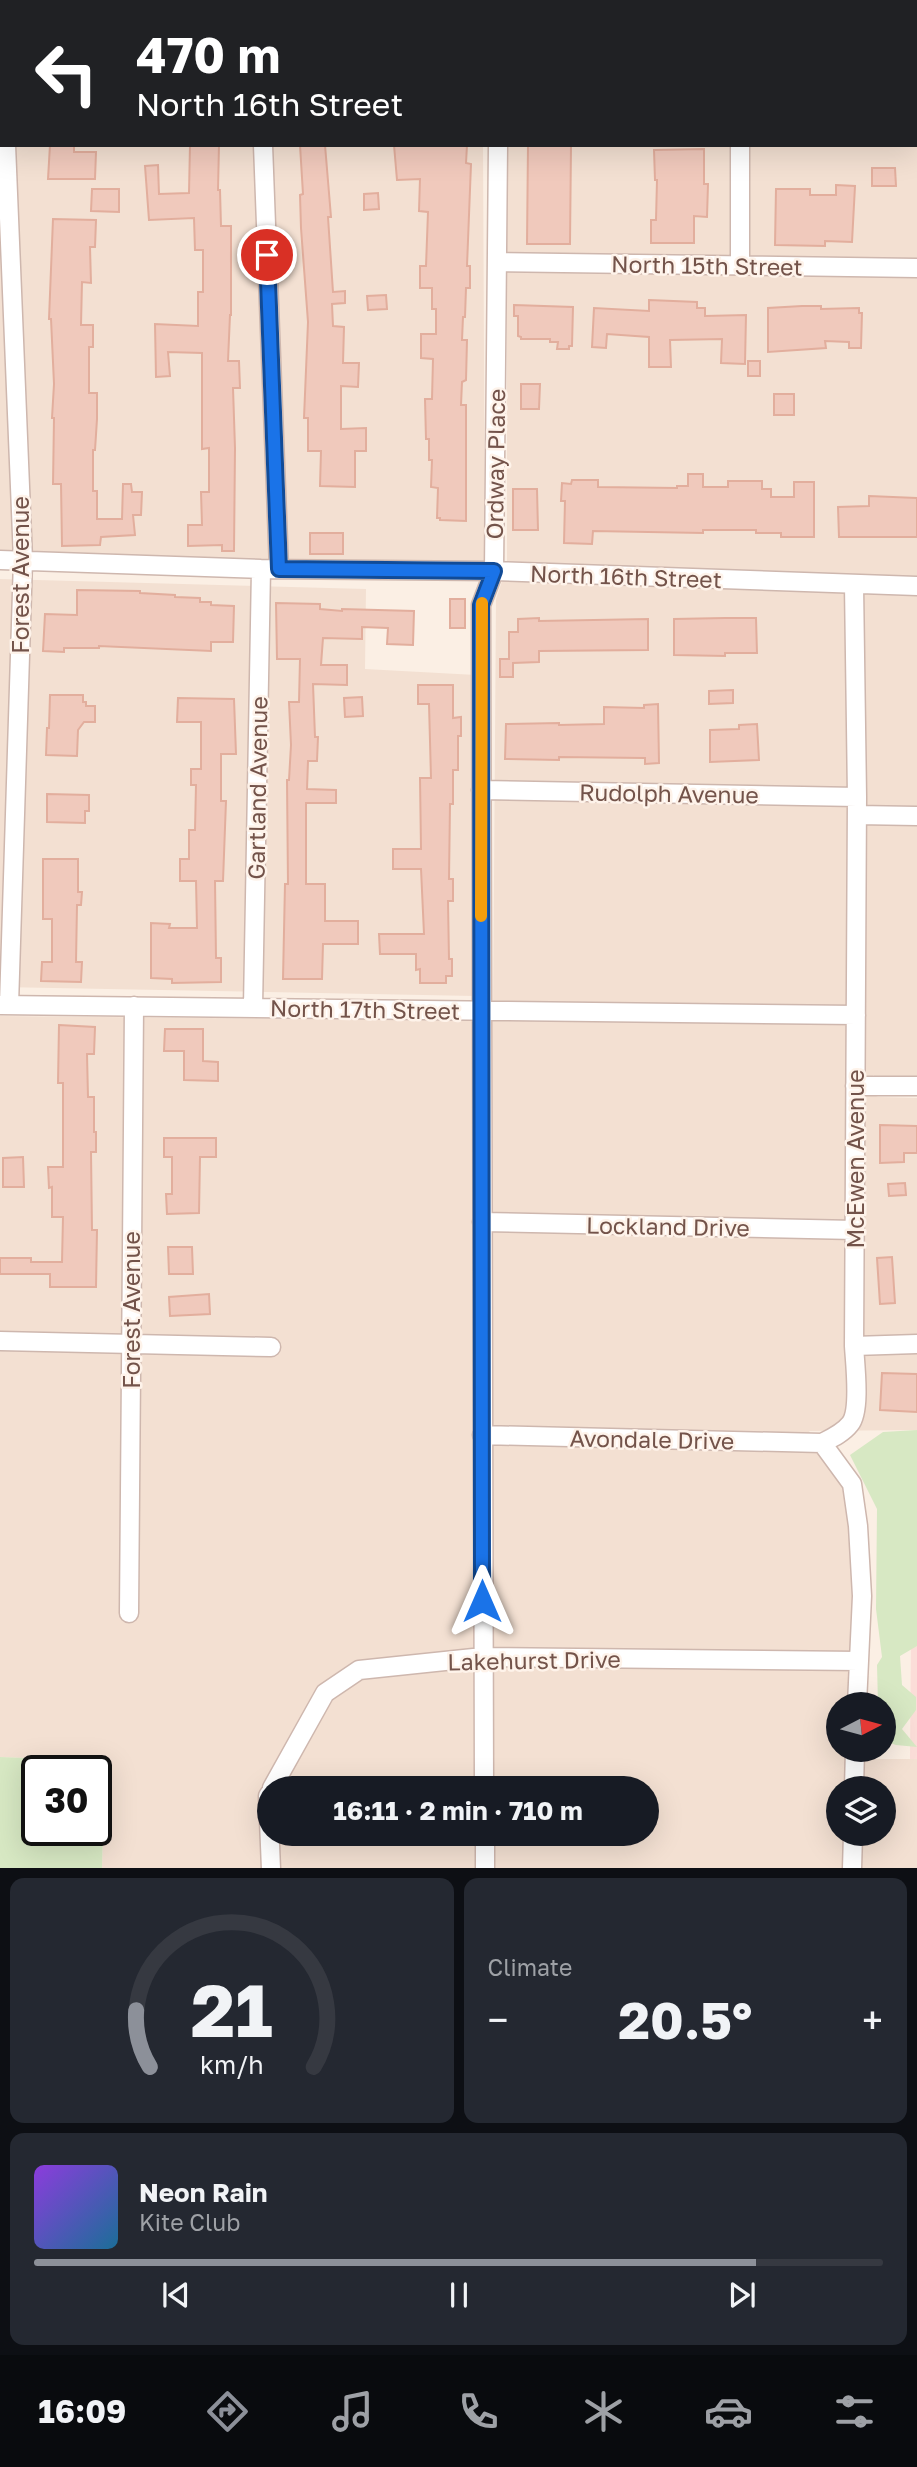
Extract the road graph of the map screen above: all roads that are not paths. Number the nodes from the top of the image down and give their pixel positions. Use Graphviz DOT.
graph roads {
  1 [pos="6,147"];
  2 [pos="263,147"];
  3 [pos="498,147"];
  4 [pos="740,147"];
  5 [pos="497,262"];
  6 [pos="740,266"];
  7 [pos="917,268"];
  8 [pos="0,560"];
  9 [pos="23,560"];
  10 [pos="270,569"];
  11 [pos="494,571"];
  12 [pos="854,585"];
  13 [pos="917,586"];
  14 [pos="481,790"];
  15 [pos="857,806"];
  16 [pos="917,816"];
  17 [pos="4,1005"];
  18 [pos="134,1006"];
  19 [pos="253,1007"];
  20 [pos="482,1010"];
  21 [pos="856,1015"];
  22 [pos="855,1086"];
  23 [pos="917,1086"];
  24 [pos="482,1222"];
  25 [pos="855,1230"];
  26 [pos="0,1341"];
  27 [pos="917,1344"];
  28 [pos="131,1345"];
  29 [pos="854,1346"];
  30 [pos="271,1347"];
  31 [pos="482,1434"];
  32 [pos="822,1443"];
  33 [pos="129,1613"];
  34 [pos="483,1657"];
  35 [pos="859,1661"];
  36 [pos="858,1692"];
  37 [pos="279,1776"];
  38 [pos="484,1776"];
  39 [pos="270,1846"];
  40 [pos="485,1846"];
  41 [pos="853,1846"];
  42 [pos="271,1868"];
  43 [pos="485,1868"];
  44 [pos="852,1868"];
  1 -- 9 [label="street, Forest Avenue"];
  2 -- 10 [label="street, Gartland Avenue"];
  3 -- 5 [label="street, Ordway Place"];
  4 -- 6 [label="street"];
  5 -- 6 [label="street, North 15th Street"];
  5 -- 11 [label="street, Ordway Place"];
  6 -- 7 [label="street, North 15th Street"];
  8 -- 9 [label="street, North 16th Street"];
  9 -- 10 [label="street, North 16th Street"];
  9 -- 17 [label="street, Forest Avenue"];
  10 -- 11 [label="street, North 16th Street"];
  10 -- 19 [label="street, Gartland Avenue"];
  11 -- 12 [label="street, North 16th Street"];
  11 -- 14 [label="street, Ordway Place"];
  12 -- 13 [label="street, North 16th Street"];
  12 -- 15 [label="street, McEwen Avenue"];
  14 -- 15 [label="street, Rudolph Avenue"];
  14 -- 20 [label="street, Ordway Place"];
  15 -- 16 [label="street, Rudolph Avenue"];
  15 -- 21 [label="street, McEwen Avenue"];
  17 -- 18 [label="street, North 17th Street"];
  18 -- 19 [label="street, North 17th Street"];
  18 -- 28 [label="street, Forest Avenue"];
  19 -- 20 [label="street, North 17th Street"];
  20 -- 21 [label="street, North 17th Street"];
  20 -- 24 [label="street, Ordway Place"];
  21 -- 22 [label="street, McEwen Avenue"];
  22 -- 23 [label="street"];
  22 -- 25 [label="street, McEwen Avenue"];
  24 -- 25 [label="street, Lockland Drive"];
  24 -- 31 [label="street, Ordway Place"];
  25 -- 29 [label="street, McEwen Avenue"];
  26 -- 28 [label="street"];
  27 -- 29 [label="street"];
  28 -- 30 [label="street"];
  28 -- 33 [label="street, Forest Avenue"];
  29 -- 32 [label="street, McEwen Avenue"];
  31 -- 32 [label="street, Avondale Drive"];
  31 -- 34 [label="street, Ordway Place"];
  32 -- 35 [label="street"];
  34 -- 35 [label="street, Lakehurst Drive"];
  34 -- 37 [label="street, Lakehurst Drive"];
  34 -- 38 [label="street, Ordway Place"];
  35 -- 36 [label="street"];
  39 -- 42 [label="street"];
  40 -- 43 [label="street"];
  41 -- 44 [label="street"];
}
